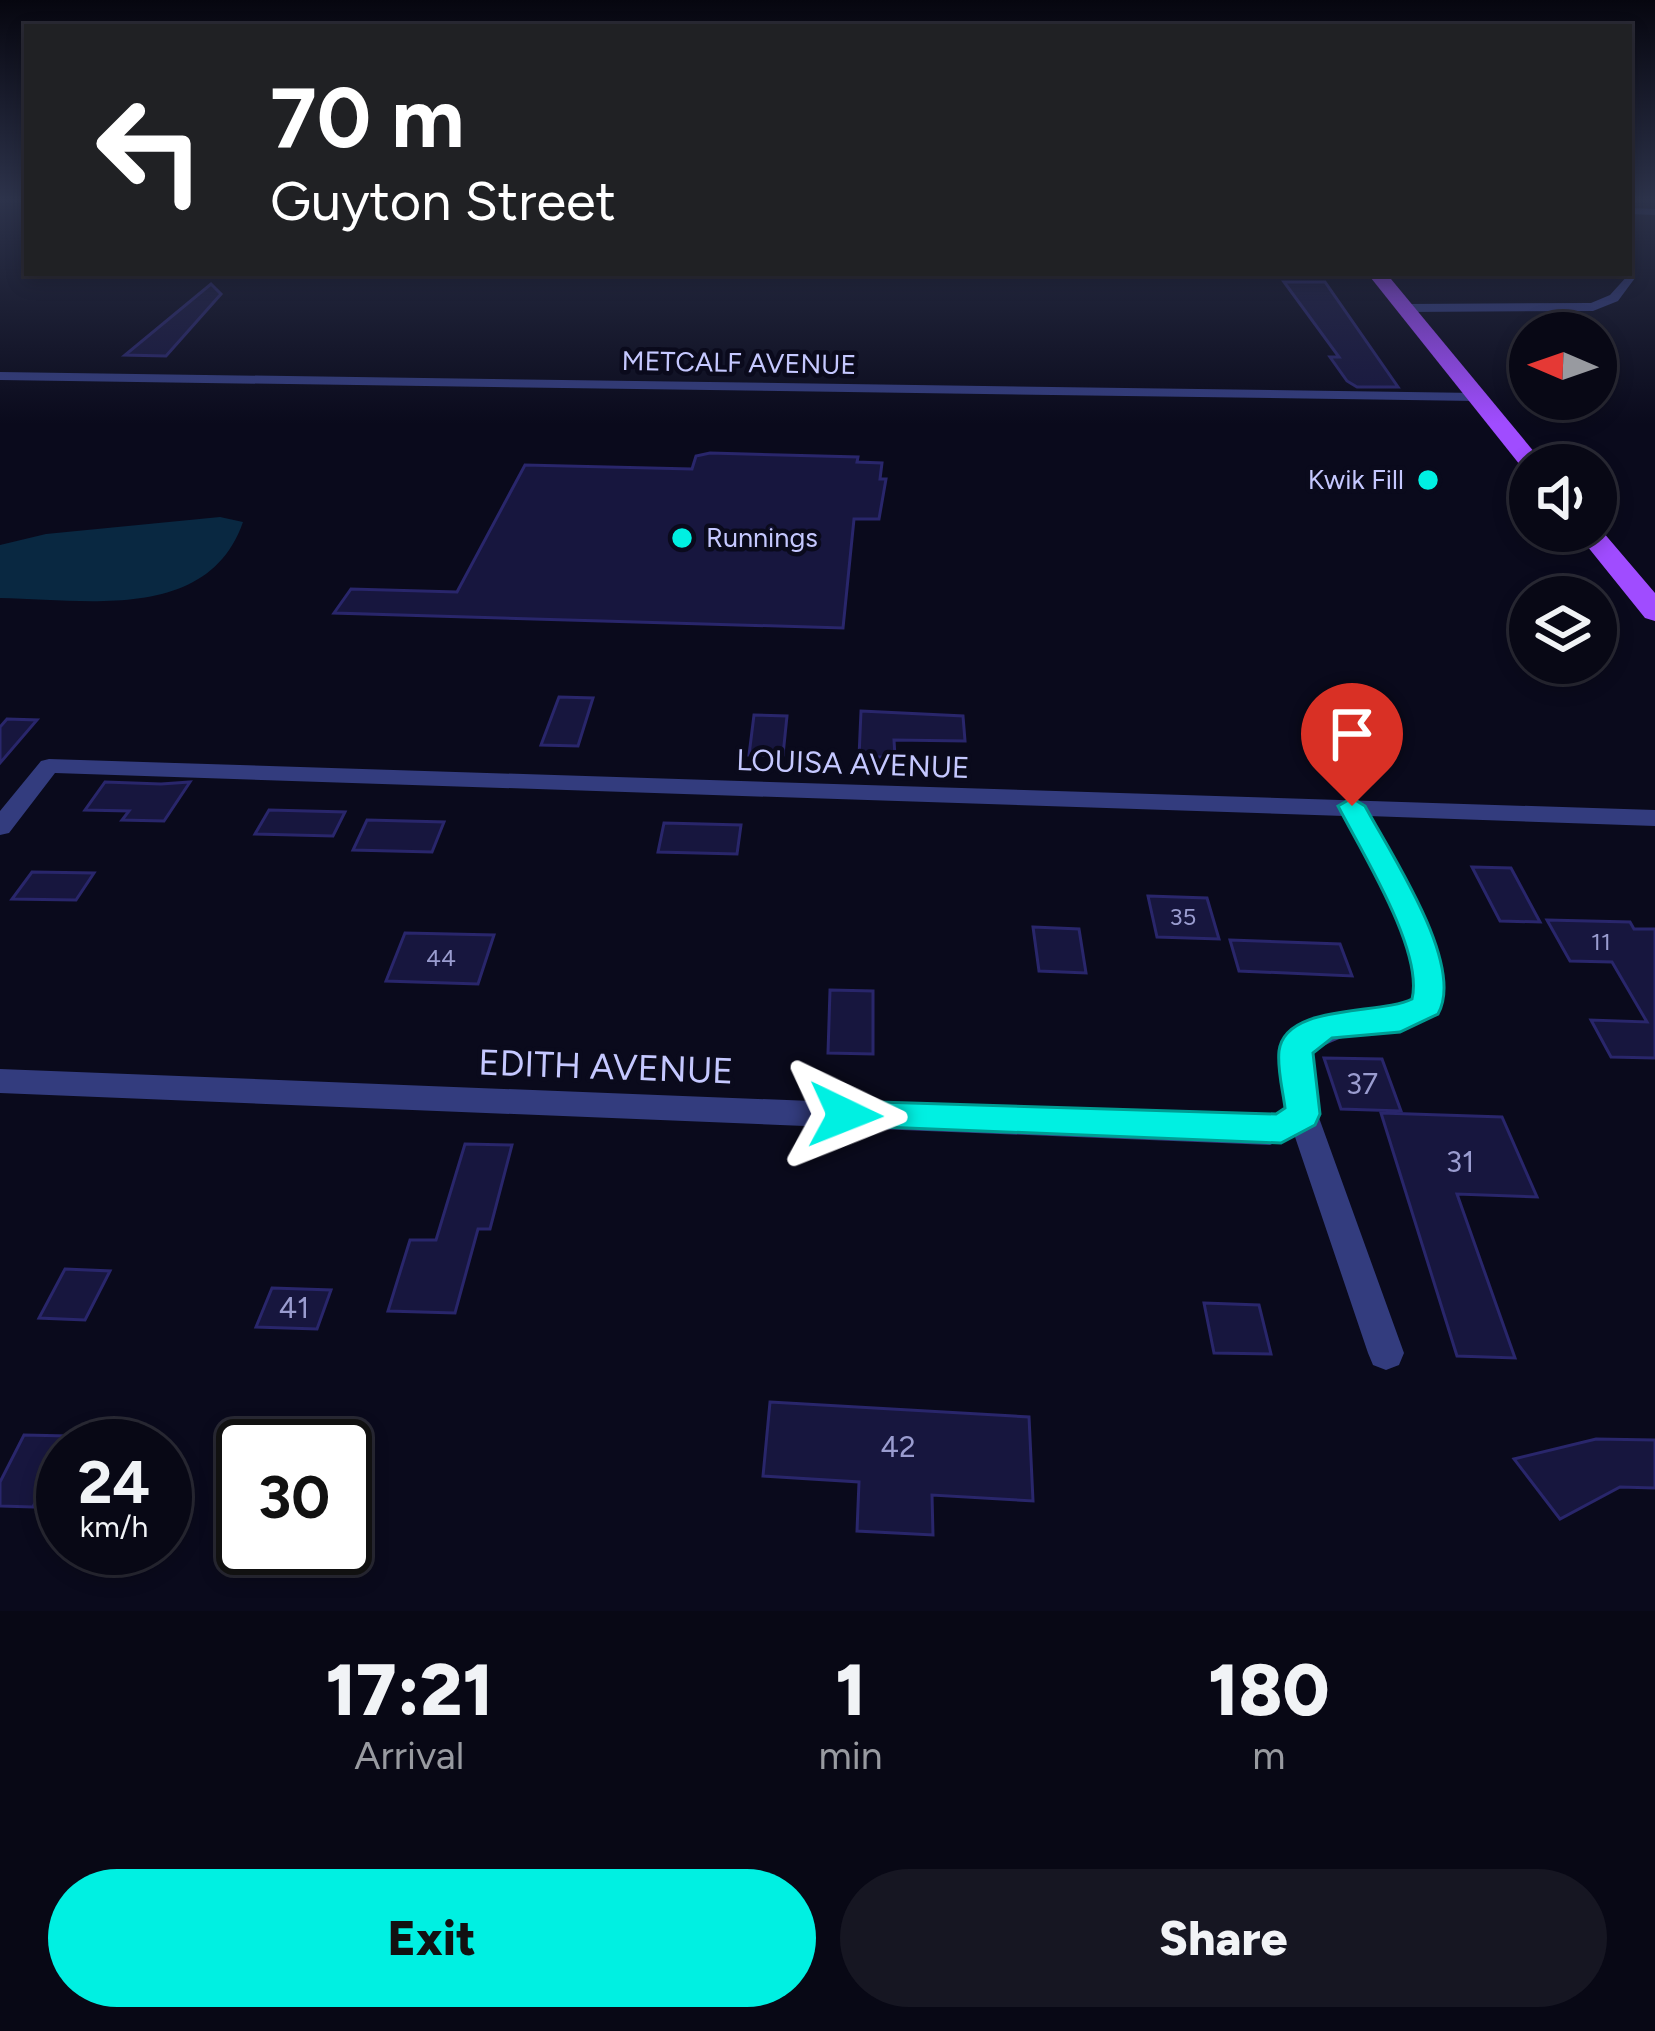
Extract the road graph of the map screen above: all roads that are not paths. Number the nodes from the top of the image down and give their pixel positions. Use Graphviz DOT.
graph roads {
  1 [pos="1378,276"];
  2 [pos="1629,278"];
  3 [pos="1405,308"];
  4 [pos="0,376"];
  5 [pos="1477,397"];
  6 [pos="1516,444"];
  7 [pos="1605,552"];
  8 [pos="1655,612"];
  9 [pos="1352,806"];
  10 [pos="1655,818"];
  11 [pos="0,826"];
  12 [pos="0,1082"];
  13 [pos="1292,1121"];
  14 [pos="1386,1353"];
  1 -- 3 [label="main road"];
  2 -- 3 [label="street"];
  3 -- 5 [label="main road"];
  4 -- 5 [label="street, METCALF AVENUE"];
  5 -- 6 [label="main road"];
  7 -- 8 [label="main road"];
  9 -- 10 [label="street, LOUISA AVENUE"];
  9 -- 11 [label="street, LOUISA AVENUE"];
  9 -- 13 [label="street"];
  12 -- 13 [label="street, EDITH AVENUE"];
  13 -- 14 [label="street"];
}
